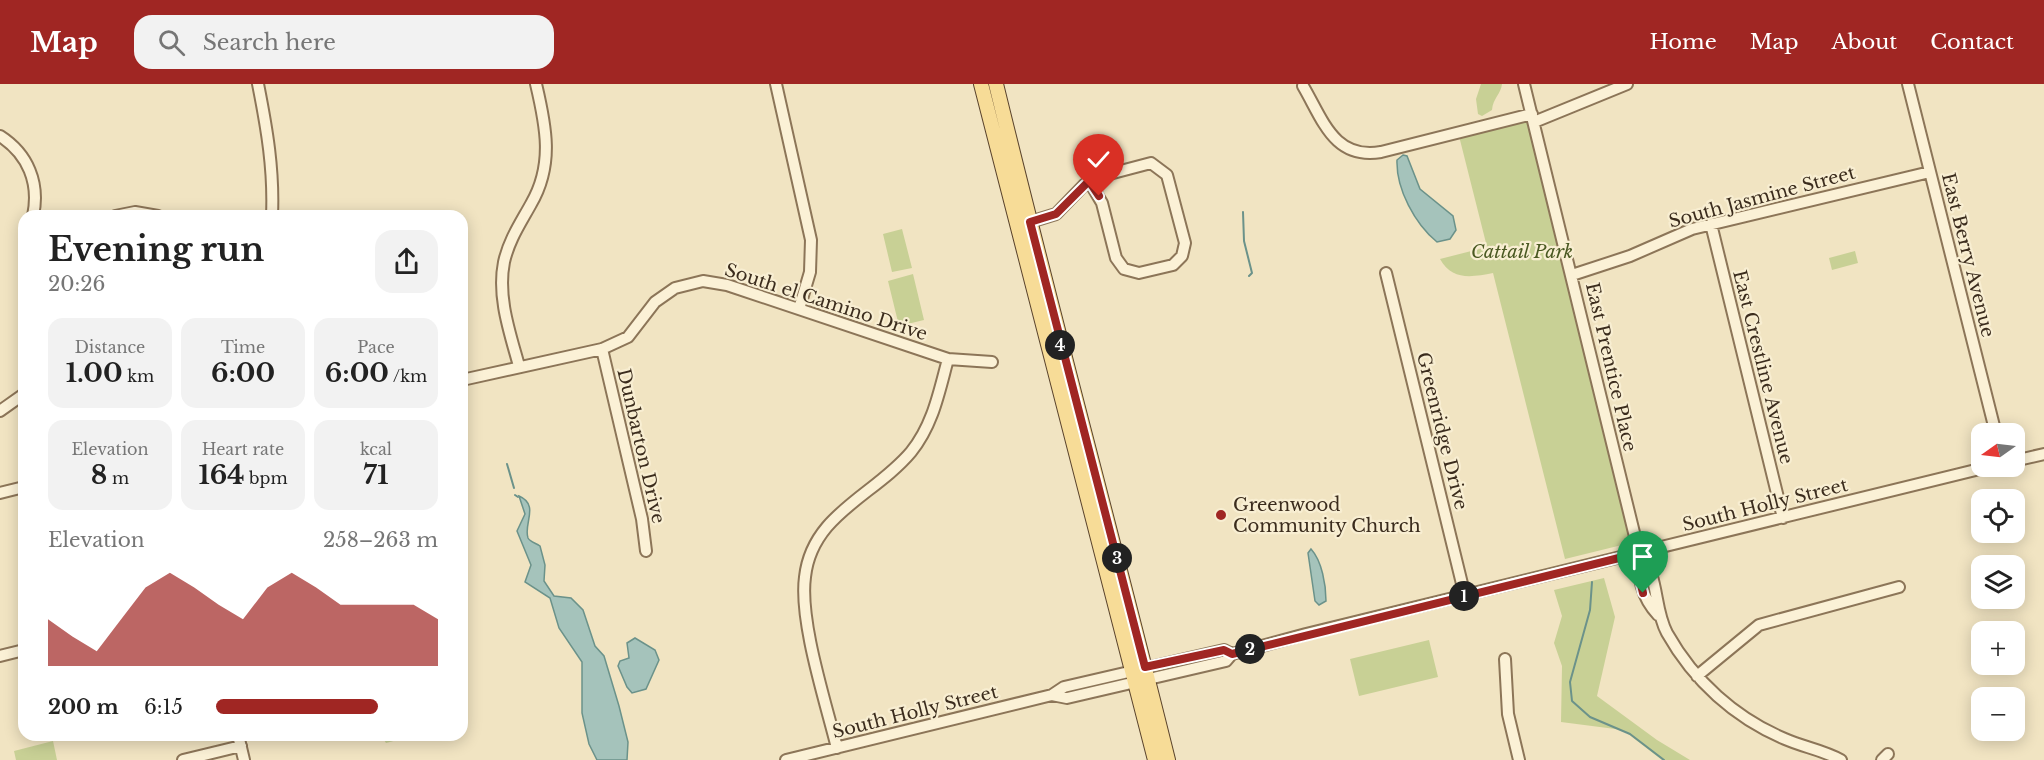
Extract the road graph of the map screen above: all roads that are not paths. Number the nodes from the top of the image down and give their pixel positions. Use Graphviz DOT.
graph roads {
  1 [pos="258,84"];
  2 [pos="536,84"];
  3 [pos="776,84"];
  4 [pos="981,84"];
  5 [pos="996,84"];
  6 [pos="1524,84"];
  7 [pos="1627,84"];
  8 [pos="1908,84"];
  9 [pos="1303,86"];
  10 [pos="1533,118"];
  11 [pos="0,136"];
  12 [pos="1930,172"];
  13 [pos="1089,181"];
  14 [pos="34,210"];
  15 [pos="272,210"];
  16 [pos="1030,222"];
  17 [pos="1711,224"];
  18 [pos="1386,273"];
  19 [pos="1572,275"];
  20 [pos="799,309"];
  21 [pos="602,349"];
  22 [pos="948,359"];
  23 [pos="992,362"];
  24 [pos="519,366"];
  25 [pos="468,379"];
  26 [pos="18,398"];
  27 [pos="0,411"];
  28 [pos="1993,423"];
  29 [pos="2044,454"];
  30 [pos="2025,458"];
  31 [pos="1971,471"];
  32 [pos="18,488"];
  33 [pos="0,493"];
  34 [pos="1784,518"];
  35 [pos="646,551"];
  36 [pos="1639,553"];
  37 [pos="1899,587"];
  38 [pos="1465,596"];
  39 [pos="18,652"];
  40 [pos="0,656"];
  41 [pos="1505,659"];
  42 [pos="1140,675"];
  43 [pos="1697,676"];
  44 [pos="240,741"];
  45 [pos="837,748"];
  46 [pos="183,760"];
  47 [pos="244,760"];
  48 [pos="786,760"];
  49 [pos="1155,760"];
  50 [pos="1168,760"];
  51 [pos="1519,760"];
  52 [pos="1841,760"];
  1 -- 15 [label="street"];
  2 -- 24 [label="street"];
  3 -- 20 [label="street"];
  4 -- 42 [label="main road"];
  5 -- 16 [label="main road"];
  6 -- 10 [label="street, East Prentice Place"];
  7 -- 10 [label="street"];
  8 -- 12 [label="street, East Berry Avenue"];
  9 -- 10 [label="street"];
  10 -- 19 [label="street, East Prentice Place"];
  11 -- 14 [label="street"];
  12 -- 17 [label="street, South Jasmine Street"];
  12 -- 28 [label="street, East Berry Avenue"];
  13 -- 13 [label="street"];
  13 -- 16 [label="street"];
  16 -- 42 [label="main road"];
  17 -- 19 [label="street, South Jasmine Street"];
  17 -- 34 [label="street, East Crestline Avenue"];
  18 -- 38 [label="street, Greenridge Drive"];
  19 -- 36 [label="street, East Prentice Place"];
  20 -- 21 [label="street, South el Camino Drive"];
  20 -- 22 [label="street, South el Camino Drive"];
  21 -- 24 [label="street, South el Camino Drive"];
  21 -- 35 [label="street, Dunbarton Drive"];
  22 -- 23 [label="street, South el Camino Drive"];
  22 -- 45 [label="street"];
  24 -- 25 [label="street, South el Camino Drive"];
  26 -- 27 [label="street"];
  29 -- 30 [label="street"];
  31 -- 34 [label="street, South Holly Street"];
  32 -- 33 [label="street"];
  34 -- 36 [label="street, South Holly Street"];
  36 -- 38 [label="street, South Holly Street"];
  36 -- 43 [label="street, East Prentice Place"];
  37 -- 43 [label="street"];
  38 -- 42 [label="street, South Holly Street"];
  39 -- 40 [label="street"];
  41 -- 51 [label="street"];
  42 -- 45 [label="street, South Holly Street"];
  42 -- 49 [label="main road"];
  42 -- 50 [label="main road"];
  43 -- 52 [label="street, East Prentice Place"];
  44 -- 46 [label="street"];
  44 -- 47 [label="street"];
  45 -- 48 [label="street, South Holly Street"];
}
